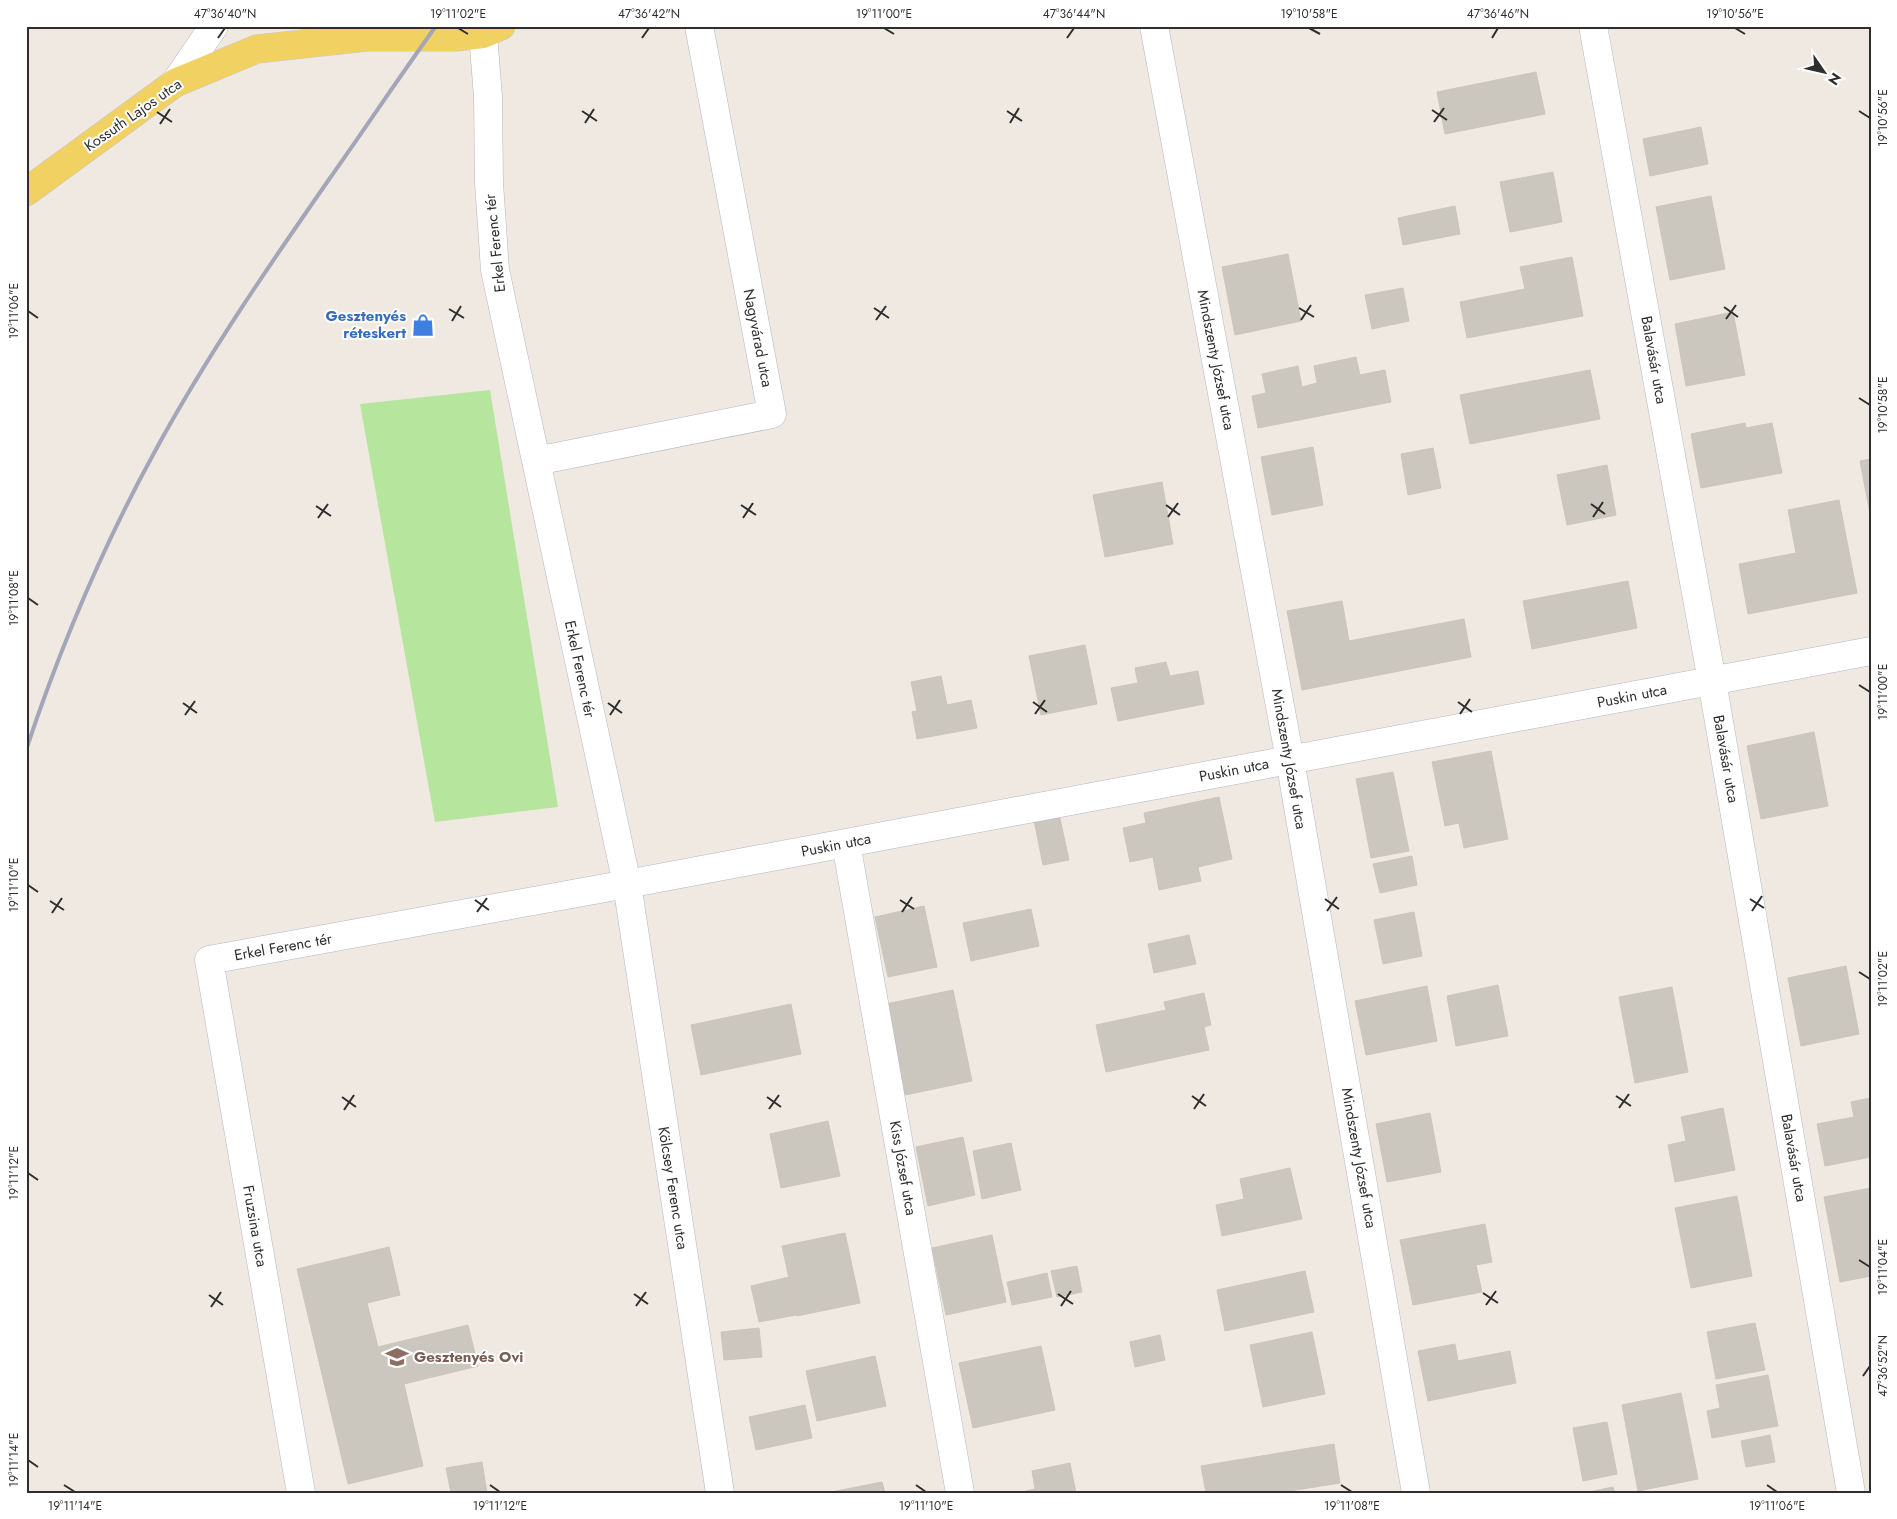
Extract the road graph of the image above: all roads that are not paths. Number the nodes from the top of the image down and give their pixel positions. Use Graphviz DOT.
graph roads {
  1 [pos="214,26"];
  2 [pos="699,26"];
  3 [pos="1154,26"];
  4 [pos="1593,26"];
  5 [pos="492,30"];
  6 [pos="175,83"];
  7 [pos="26,192"];
  8 [pos="536,461"];
  9 [pos="1871,651"];
  10 [pos="1712,681"];
  11 [pos="1290,760"];
  12 [pos="846,843"];
  13 [pos="627,884"];
  14 [pos="209,960"];
  15 [pos="301,1493"];
  16 [pos="720,1493"];
  17 [pos="960,1493"];
  18 [pos="1416,1493"];
  19 [pos="1851,1493"];
  1 -- 6 [label="street"];
  2 -- 8 [label="street, Nagyvárad utca"];
  3 -- 11 [label="street, Mindszenty József utca"];
  4 -- 10 [label="street, Balavásár utca"];
  5 -- 6 [label="main road, Kossuth Lajos utca"];
  5 -- 8 [label="street, Erkel Ferenc tér"];
  6 -- 7 [label="main road, Kossuth Lajos utca"];
  8 -- 13 [label="street, Erkel Ferenc tér"];
  9 -- 10 [label="street, Puskin utca"];
  10 -- 11 [label="street, Puskin utca"];
  10 -- 19 [label="street, Balavásár utca"];
  11 -- 12 [label="street, Puskin utca"];
  11 -- 18 [label="street, Mindszenty József utca"];
  12 -- 13 [label="street, Puskin utca"];
  12 -- 17 [label="street, Kiss József utca"];
  13 -- 14 [label="street, Erkel Ferenc tér"];
  13 -- 16 [label="street, Kölcsey Ferenc utca"];
  14 -- 15 [label="street, Fruzsina utca"];
}
